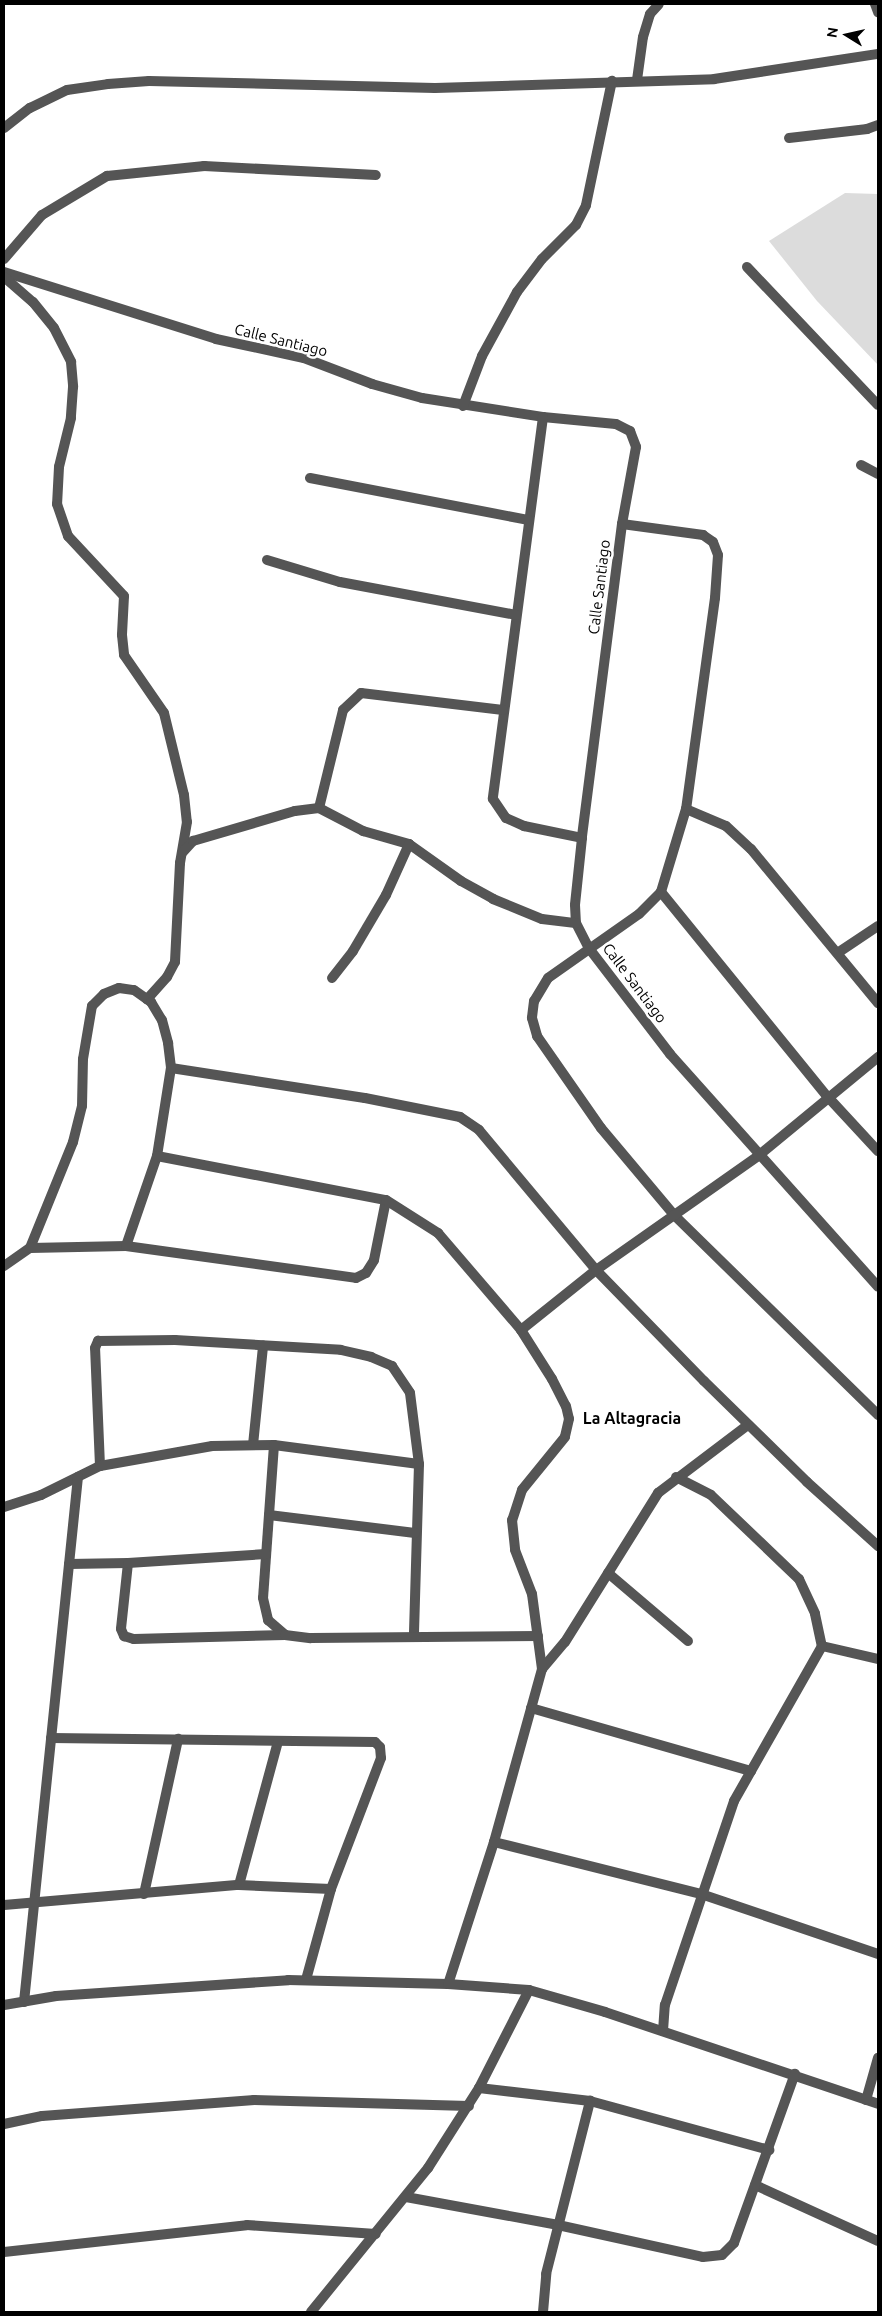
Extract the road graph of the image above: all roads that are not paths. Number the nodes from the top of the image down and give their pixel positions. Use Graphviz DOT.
graph roads {
  1 [pos="658,4"];
  2 [pos="875,4"];
  3 [pos="878,12"];
  4 [pos="878,54"];
  5 [pos="637,80"];
  6 [pos="612,81"];
  7 [pos="878,125"];
  8 [pos="4,128"];
  9 [pos="789,138"];
  10 [pos="376,175"];
  11 [pos="4,259"];
  12 [pos="746,267"];
  13 [pos="4,272"];
  14 [pos="4,277"];
  15 [pos="878,405"];
  16 [pos="463,406"];
  17 [pos="543,417"];
  18 [pos="861,465"];
  19 [pos="878,474"];
  20 [pos="310,478"];
  21 [pos="529,520"];
  22 [pos="622,524"];
  23 [pos="267,560"];
  24 [pos="516,615"];
  25 [pos="503,710"];
  26 [pos="319,808"];
  27 [pos="686,809"];
  28 [pos="582,838"];
  29 [pos="409,844"];
  30 [pos="182,853"];
  31 [pos="661,892"];
  32 [pos="576,923"];
  33 [pos="878,926"];
  34 [pos="588,947"];
  35 [pos="839,952"];
  36 [pos="332,978"];
  37 [pos="147,999"];
  38 [pos="878,1003"];
  39 [pos="878,1057"];
  40 [pos="171,1068"];
  41 [pos="827,1096"];
  42 [pos="878,1151"];
  43 [pos="157,1156"];
  44 [pos="758,1156"];
  45 [pos="386,1200"];
  46 [pos="674,1215"];
  47 [pos="126,1246"];
  48 [pos="30,1248"];
  49 [pos="4,1266"];
  50 [pos="596,1270"];
  51 [pos="878,1287"];
  52 [pos="521,1330"];
  53 [pos="263,1346"];
  54 [pos="878,1415"];
  55 [pos="748,1424"];
  56 [pos="253,1444"];
  57 [pos="274,1445"];
  58 [pos="419,1464"];
  59 [pos="100,1466"];
  60 [pos="78,1477"];
  61 [pos="676,1477"];
  62 [pos="4,1507"];
  63 [pos="269,1514"];
  64 [pos="415,1534"];
  65 [pos="878,1546"];
  66 [pos="266,1554"];
  67 [pos="128,1563"];
  68 [pos="69,1564"];
  69 [pos="608,1573"];
  70 [pos="285,1635"];
  71 [pos="538,1636"];
  72 [pos="414,1637"];
  73 [pos="688,1641"];
  74 [pos="822,1646"];
  75 [pos="878,1659"];
  76 [pos="542,1669"];
  77 [pos="531,1708"];
  78 [pos="51,1738"];
  79 [pos="178,1739"];
  80 [pos="278,1741"];
  81 [pos="751,1771"];
  82 [pos="494,1842"];
  83 [pos="239,1885"];
  84 [pos="331,1889"];
  85 [pos="144,1894"];
  86 [pos="701,1894"];
  87 [pos="34,1904"];
  88 [pos="4,1905"];
  89 [pos="878,1954"];
  90 [pos="306,1980"];
  91 [pos="448,1984"];
  92 [pos="529,1990"];
  93 [pos="24,2002"];
  94 [pos="4,2005"];
  95 [pos="663,2031"];
  96 [pos="878,2058"];
  97 [pos="795,2074"];
  98 [pos="480,2088"];
  99 [pos="866,2100"];
  100 [pos="590,2101"];
  101 [pos="878,2104"];
  102 [pos="469,2106"];
  103 [pos="4,2124"];
  104 [pos="769,2150"];
  105 [pos="755,2185"];
  106 [pos="406,2197"];
  107 [pos="558,2226"];
  108 [pos="376,2234"];
  109 [pos="878,2241"];
  110 [pos="4,2252"];
  111 [pos="311,2312"];
  112 [pos="543,2312"];
  1 -- 5 [label="street"];
  2 -- 3 [label="street"];
  4 -- 5 [label="street"];
  5 -- 6 [label="street"];
  6 -- 8 [label="street"];
  6 -- 16 [label="street"];
  7 -- 9 [label="street"];
  10 -- 11 [label="street"];
  12 -- 15 [label="street"];
  13 -- 16 [label="street, Calle Santiago"];
  14 -- 30 [label="street"];
  16 -- 17 [label="street, Calle Santiago"];
  17 -- 21 [label="street"];
  17 -- 22 [label="street, Calle Santiago"];
  18 -- 19 [label="street"];
  20 -- 21 [label="street"];
  21 -- 24 [label="street"];
  22 -- 27 [label="street"];
  22 -- 28 [label="street, Calle Santiago"];
  23 -- 24 [label="street"];
  24 -- 25 [label="street"];
  25 -- 26 [label="street"];
  25 -- 28 [label="street"];
  26 -- 29 [label="street"];
  26 -- 30 [label="street"];
  27 -- 31 [label="street"];
  27 -- 35 [label="street"];
  28 -- 32 [label="street, Calle Santiago"];
  29 -- 32 [label="street"];
  29 -- 36 [label="street"];
  30 -- 37 [label="street"];
  31 -- 34 [label="street"];
  31 -- 41 [label="street"];
  32 -- 34 [label="street, Calle Santiago"];
  33 -- 35 [label="street"];
  34 -- 44 [label="street, Calle Santiago"];
  34 -- 46 [label="street"];
  35 -- 38 [label="street"];
  37 -- 40 [label="street"];
  37 -- 48 [label="street"];
  39 -- 41 [label="street"];
  40 -- 43 [label="street"];
  40 -- 50 [label="street"];
  41 -- 42 [label="street"];
  41 -- 44 [label="street"];
  43 -- 45 [label="street"];
  43 -- 47 [label="street"];
  44 -- 46 [label="street"];
  44 -- 51 [label="street, Calle Santiago"];
  45 -- 47 [label="street"];
  45 -- 52 [label="street"];
  46 -- 50 [label="street"];
  46 -- 54 [label="street"];
  47 -- 48 [label="street"];
  48 -- 49 [label="street"];
  50 -- 52 [label="street"];
  50 -- 55 [label="street"];
  52 -- 71 [label="street"];
  53 -- 56 [label="street"];
  53 -- 58 [label="street"];
  53 -- 59 [label="street"];
  55 -- 61 [label="street"];
  55 -- 65 [label="street"];
  56 -- 57 [label="street"];
  56 -- 59 [label="street"];
  57 -- 58 [label="street"];
  57 -- 63 [label="street"];
  58 -- 64 [label="street"];
  59 -- 60 [label="street"];
  60 -- 62 [label="street"];
  60 -- 68 [label="street"];
  61 -- 69 [label="street"];
  61 -- 74 [label="street"];
  63 -- 64 [label="street"];
  63 -- 66 [label="street"];
  64 -- 72 [label="street"];
  66 -- 67 [label="street"];
  66 -- 70 [label="street"];
  67 -- 68 [label="street"];
  67 -- 70 [label="street"];
  68 -- 78 [label="street"];
  69 -- 73 [label="street"];
  69 -- 76 [label="street"];
  70 -- 72 [label="street"];
  71 -- 72 [label="street"];
  71 -- 76 [label="street"];
  74 -- 75 [label="street"];
  74 -- 81 [label="street"];
  76 -- 77 [label="street"];
  77 -- 81 [label="street"];
  77 -- 82 [label="street"];
  78 -- 79 [label="street"];
  78 -- 87 [label="street"];
  79 -- 80 [label="street"];
  79 -- 85 [label="street"];
  80 -- 83 [label="street"];
  80 -- 84 [label="street"];
  81 -- 86 [label="street"];
  82 -- 86 [label="street"];
  82 -- 91 [label="street"];
  83 -- 84 [label="street"];
  83 -- 85 [label="street"];
  84 -- 90 [label="street"];
  85 -- 87 [label="street"];
  86 -- 89 [label="street"];
  86 -- 95 [label="street"];
  87 -- 88 [label="street"];
  87 -- 93 [label="street"];
  90 -- 91 [label="street"];
  90 -- 93 [label="street"];
  91 -- 92 [label="street"];
  92 -- 95 [label="street"];
  92 -- 98 [label="street"];
  93 -- 94 [label="street"];
  95 -- 97 [label="street"];
  96 -- 99 [label="street"];
  97 -- 99 [label="street"];
  97 -- 104 [label="street"];
  98 -- 100 [label="street"];
  98 -- 102 [label="street"];
  99 -- 101 [label="street"];
  100 -- 104 [label="street"];
  100 -- 107 [label="street"];
  102 -- 103 [label="street"];
  102 -- 106 [label="street"];
  104 -- 105 [label="street"];
  105 -- 107 [label="street"];
  105 -- 109 [label="street"];
  106 -- 107 [label="street"];
  106 -- 108 [label="street"];
  107 -- 112 [label="street"];
  108 -- 110 [label="street"];
  108 -- 111 [label="street"];
}
